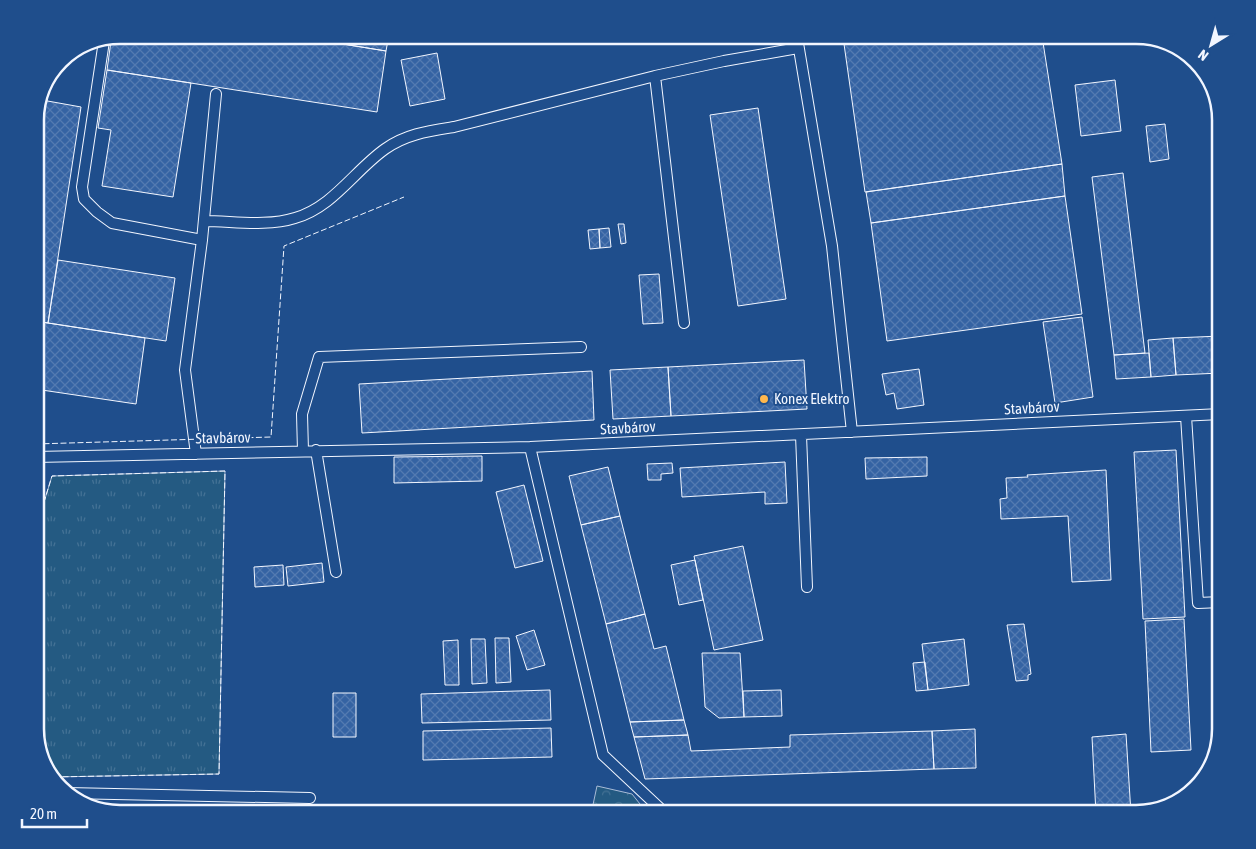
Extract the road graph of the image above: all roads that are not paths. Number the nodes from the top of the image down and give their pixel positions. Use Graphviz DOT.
graph roads {
  1 [pos="790,44"];
  2 [pos="798,44"];
  3 [pos="103,46"];
  4 [pos="656,76"];
  5 [pos="216,94"];
  6 [pos="204,221"];
  7 [pos="202,240"];
  8 [pos="684,323"];
  9 [pos="581,347"];
  10 [pos="1212,415"];
  11 [pos="1186,416"];
  12 [pos="852,432"];
  13 [pos="801,435"];
  14 [pos="530,447"];
  15 [pos="316,450"];
  16 [pos="303,451"];
  17 [pos="196,454"];
  18 [pos="44,458"];
  19 [pos="336,572"];
  20 [pos="807,587"];
  21 [pos="1212,602"];
  22 [pos="80,793"];
  23 [pos="310,798"];
  24 [pos="656,805"];
  1 -- 4 [label="lane"];
  2 -- 12 [label="lane"];
  3 -- 7 [label="lane"];
  4 -- 6 [label="lane"];
  4 -- 8 [label="lane"];
  5 -- 6 [label="lane"];
  6 -- 7 [label="lane"];
  7 -- 17 [label="lane"];
  9 -- 16 [label="lane"];
  10 -- 11 [label="lane, Stavbárov"];
  11 -- 12 [label="lane, Stavbárov"];
  11 -- 21 [label="lane"];
  12 -- 13 [label="lane, Stavbárov"];
  13 -- 14 [label="lane, Stavbárov"];
  13 -- 20 [label="lane"];
  14 -- 15 [label="lane, Stavbárov"];
  14 -- 24 [label="lane"];
  15 -- 16 [label="lane, Stavbárov"];
  15 -- 19 [label="lane"];
  16 -- 17 [label="lane, Stavbárov"];
  17 -- 18 [label="lane, Stavbárov"];
  22 -- 23 [label="lane"];
}
